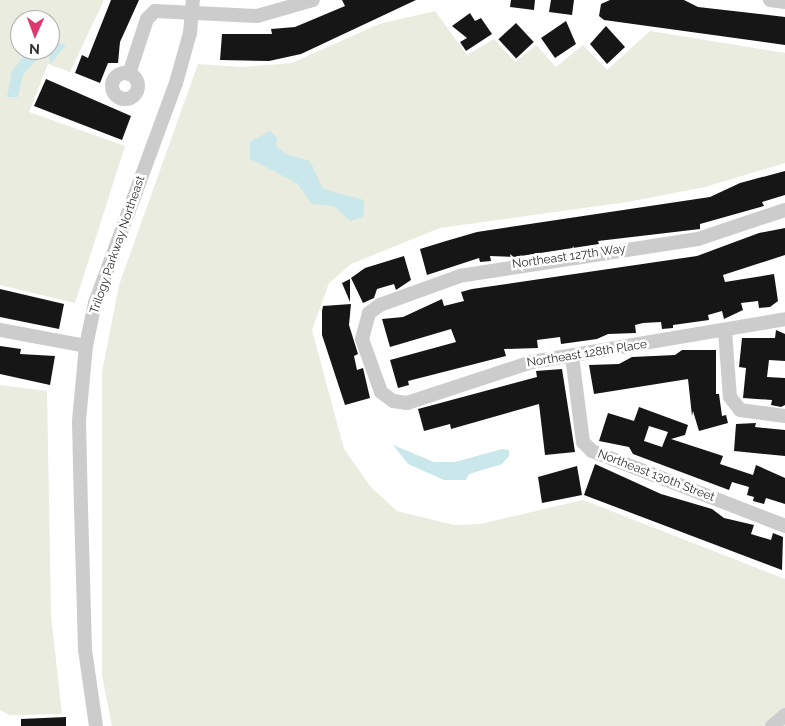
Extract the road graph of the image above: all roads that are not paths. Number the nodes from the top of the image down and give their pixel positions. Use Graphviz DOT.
graph roads {
  1 [pos="313,0"];
  2 [pos="770,0"];
  3 [pos="785,2"];
  4 [pos="195,4"];
  5 [pos="129,74"];
  6 [pos="785,210"];
  7 [pos="785,319"];
  8 [pos="0,330"];
  9 [pos="725,331"];
  10 [pos="86,346"];
  11 [pos="572,356"];
  12 [pos="393,401"];
  13 [pos="785,416"];
  14 [pos="785,526"];
  15 [pos="785,715"];
  16 [pos="96,726"];
  17 [pos="772,726"];
  1 -- 4 [label="street"];
  2 -- 3 [label="street"];
  4 -- 5 [label="street"];
  4 -- 10 [label="street, Trilogy Parkway Northeast"];
  6 -- 12 [label="street, Northeast 127th Way"];
  7 -- 9 [label="street, Northeast 128th Place"];
  8 -- 10 [label="street"];
  9 -- 11 [label="street, Northeast 128th Place"];
  9 -- 13 [label="street"];
  10 -- 16 [label="street, Trilogy Parkway Northeast"];
  11 -- 12 [label="street, Northeast 128th Place"];
  11 -- 14 [label="street, Northeast 130th Street"];
  15 -- 17 [label="street"];
}
